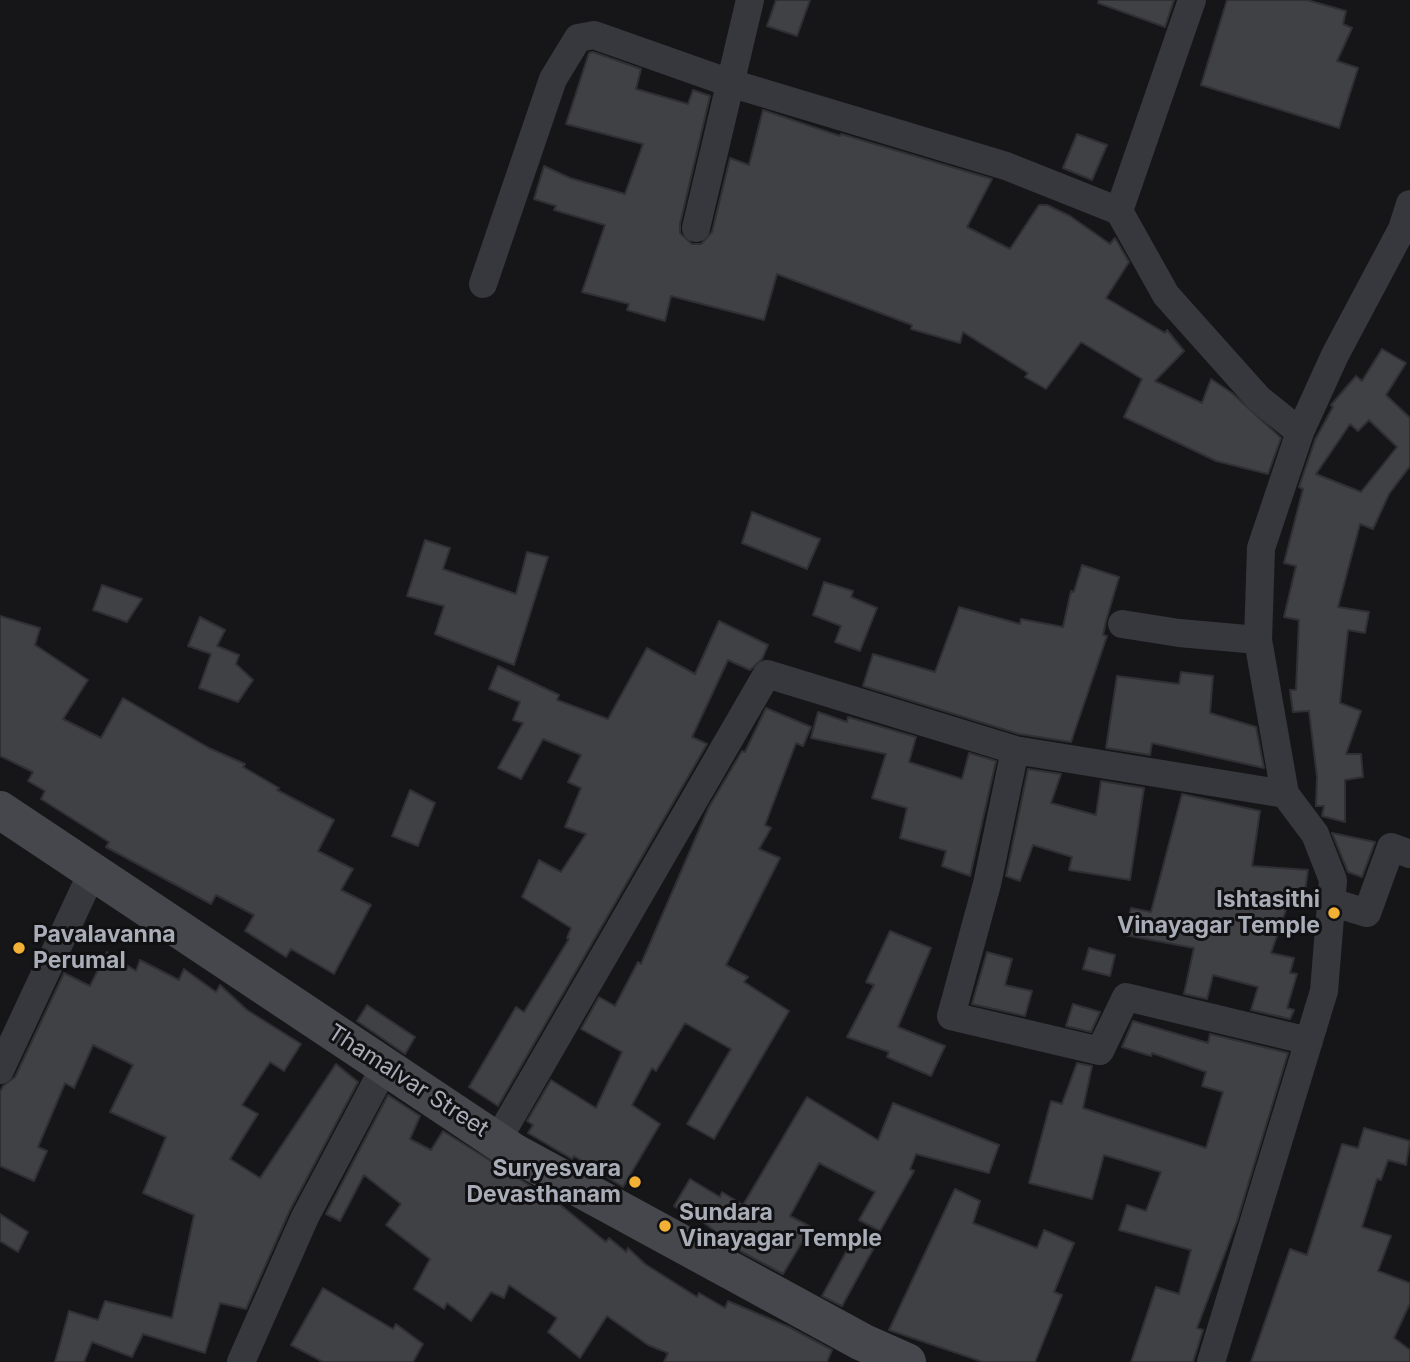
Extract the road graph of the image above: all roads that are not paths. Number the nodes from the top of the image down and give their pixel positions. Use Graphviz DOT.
graph roads {
  1 [pos="750,0"];
  2 [pos="1192,0"];
  3 [pos="730,83"];
  4 [pos="1410,204"];
  5 [pos="1119,211"];
  6 [pos="695,228"];
  7 [pos="483,284"];
  8 [pos="1300,432"];
  9 [pos="1122,624"];
  10 [pos="1258,640"];
  11 [pos="1015,751"];
  12 [pos="1285,794"];
  13 [pos="0,810"];
  14 [pos="1410,854"];
  15 [pos="92,873"];
  16 [pos="1331,902"];
  17 [pos="1309,1041"];
  18 [pos="384,1068"];
  19 [pos="0,1070"];
  20 [pos="498,1139"];
  21 [pos="241,1362"];
  22 [pos="907,1362"];
  23 [pos="1211,1362"];
  1 -- 3 [label="street"];
  2 -- 5 [label="street"];
  3 -- 5 [label="street"];
  3 -- 6 [label="street"];
  3 -- 7 [label="street"];
  4 -- 8 [label="street"];
  5 -- 8 [label="street"];
  8 -- 10 [label="street"];
  9 -- 10 [label="street"];
  10 -- 12 [label="street"];
  11 -- 12 [label="street"];
  11 -- 17 [label="street"];
  11 -- 20 [label="street"];
  12 -- 16 [label="street"];
  13 -- 15 [label="street, Thamalvar Street"];
  14 -- 16 [label="street"];
  15 -- 18 [label="street, Thamalvar Street"];
  15 -- 19 [label="street"];
  16 -- 17 [label="street"];
  17 -- 23 [label="street"];
  18 -- 20 [label="street, Thamalvar Street"];
  18 -- 21 [label="street"];
  20 -- 22 [label="street, Thamalvar Street"];
}
